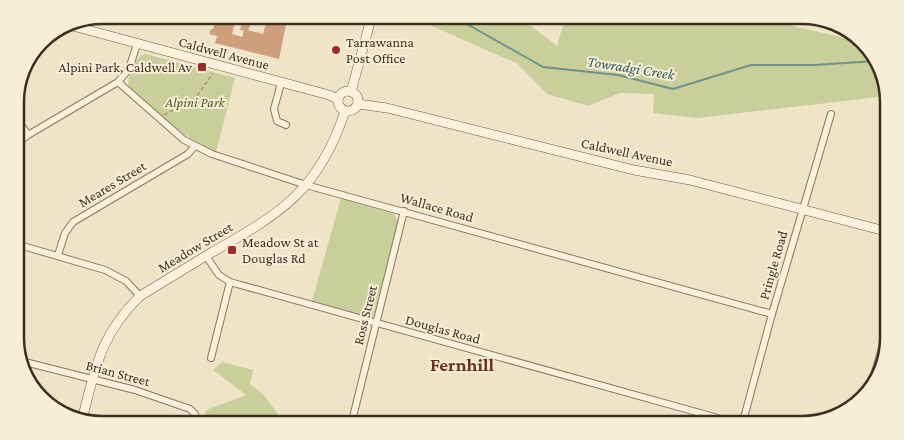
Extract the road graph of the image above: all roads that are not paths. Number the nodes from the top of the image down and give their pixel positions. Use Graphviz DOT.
graph roads {
  1 [pos="370,24"];
  2 [pos="79,28"];
  3 [pos="137,44"];
  4 [pos="118,82"];
  5 [pos="281,83"];
  6 [pos="351,92"];
  7 [pos="338,99"];
  8 [pos="358,104"];
  9 [pos="345,111"];
  10 [pos="831,114"];
  11 [pos="286,125"];
  12 [pos="24,129"];
  13 [pos="28,135"];
  14 [pos="24,138"];
  15 [pos="194,147"];
  16 [pos="306,185"];
  17 [pos="802,210"];
  18 [pos="404,211"];
  19 [pos="880,230"];
  20 [pos="24,246"];
  21 [pos="58,255"];
  22 [pos="206,256"];
  23 [pos="230,282"];
  24 [pos="140,296"];
  25 [pos="772,314"];
  26 [pos="376,324"];
  27 [pos="211,358"];
  28 [pos="28,363"];
  29 [pos="92,380"];
  30 [pos="84,414"];
  31 [pos="196,416"];
  32 [pos="353,416"];
  33 [pos="709,416"];
  34 [pos="744,416"];
  1 -- 6 [label="main road"];
  2 -- 3 [label="main road, Caldwell Avenue"];
  3 -- 4 [label="street"];
  3 -- 5 [label="main road, Caldwell Avenue"];
  4 -- 13 [label="street"];
  4 -- 15 [label="street, Wallace Road"];
  5 -- 7 [label="main road, Caldwell Avenue"];
  5 -- 11 [label="street"];
  6 -- 7 [label="main road"];
  6 -- 8 [label="main road"];
  7 -- 9 [label="main road"];
  8 -- 9 [label="main road"];
  8 -- 17 [label="main road, Caldwell Avenue"];
  9 -- 16 [label="main road, Meadow Street"];
  10 -- 17 [label="street, Pringle Road"];
  12 -- 13 [label="street"];
  13 -- 14 [label="street"];
  15 -- 16 [label="street, Wallace Road"];
  15 -- 21 [label="street, Meares Street"];
  16 -- 18 [label="street, Wallace Road"];
  16 -- 22 [label="main road, Meadow Street"];
  17 -- 19 [label="main road, Caldwell Avenue"];
  17 -- 25 [label="street, Pringle Road"];
  18 -- 25 [label="street, Wallace Road"];
  18 -- 26 [label="street, Ross Street"];
  20 -- 21 [label="street"];
  21 -- 24 [label="street"];
  22 -- 23 [label="street, Douglas Road"];
  22 -- 24 [label="main road, Meadow Street"];
  23 -- 26 [label="street, Douglas Road"];
  23 -- 27 [label="street"];
  24 -- 29 [label="main road, Meadow Street"];
  25 -- 34 [label="street, Pringle Road"];
  26 -- 32 [label="street, Ross Street"];
  26 -- 33 [label="street, Douglas Road"];
  28 -- 29 [label="street, Brian Street"];
  29 -- 30 [label="main road, Meadow Street"];
  29 -- 31 [label="street, Brian Street"];
}
